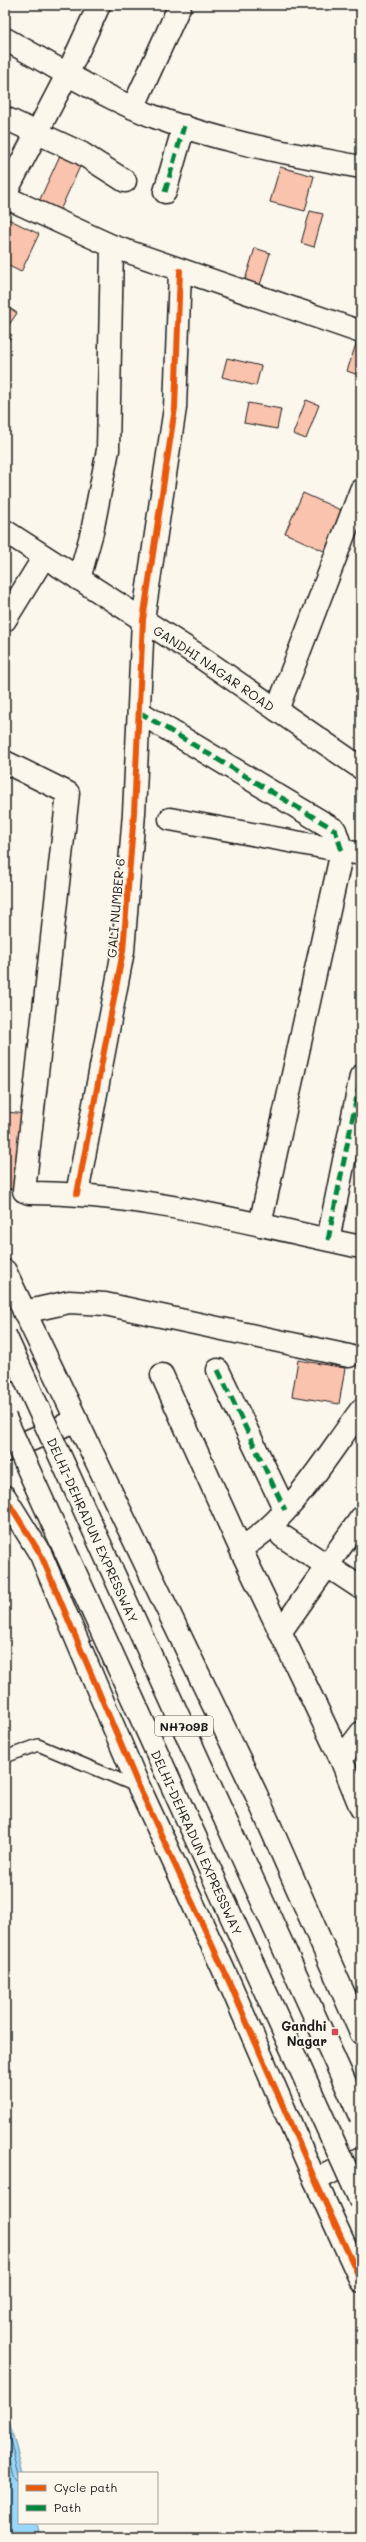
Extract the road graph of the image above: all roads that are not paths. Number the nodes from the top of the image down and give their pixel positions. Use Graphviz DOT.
graph roads {
  1 [pos="99,5"];
  2 [pos="180,5"];
  3 [pos="5,39"];
  4 [pos="68,74"];
  5 [pos="133,108"];
  6 [pos="5,118"];
  7 [pos="184,126"];
  8 [pos="37,133"];
  9 [pos="361,167"];
  10 [pos="125,181"];
  11 [pos="165,192"];
  12 [pos="5,194"];
  13 [pos="5,197"];
  14 [pos="112,246"];
  15 [pos="180,271"];
  16 [pos="361,332"];
  17 [pos="361,490"];
  18 [pos="5,531"];
  19 [pos="44,557"];
  20 [pos="80,579"];
  21 [pos="5,620"];
  22 [pos="143,620"];
  23 [pos="277,710"];
  24 [pos="139,712"];
  25 [pos="5,762"];
  26 [pos="361,768"];
  27 [pos="170,819"];
  28 [pos="352,852"];
  29 [pos="361,1076"];
  30 [pos="77,1194"];
  31 [pos="260,1225"];
  32 [pos="328,1240"];
  33 [pos="361,1247"];
  34 [pos="5,1270"];
  35 [pos="24,1312"];
  36 [pos="5,1335"];
  37 [pos="350,1356"];
  38 [pos="218,1370"];
  39 [pos="162,1375"];
  40 [pos="360,1413"];
  41 [pos="5,1418"];
  42 [pos="77,1420"];
  43 [pos="5,1450"];
  44 [pos="5,1497"];
  45 [pos="285,1510"];
  46 [pos="361,1518"];
  47 [pos="282,1536"];
  48 [pos="241,1548"];
  49 [pos="326,1566"];
  50 [pos="361,1588"];
  51 [pos="281,1631"];
  52 [pos="361,1733"];
  53 [pos="5,1757"];
  54 [pos="341,1759"];
  55 [pos="139,1787"];
  56 [pos="361,1808"];
  57 [pos="361,2033"];
  58 [pos="361,2118"];
  59 [pos="361,2158"];
  60 [pos="314,2180"];
  61 [pos="361,2202"];
  62 [pos="361,2281"];
  1 -- 4 [label="main road"];
  2 -- 5 [label="main road"];
  3 -- 4 [label="main road"];
  4 -- 5 [label="main road"];
  4 -- 8 [label="main road"];
  5 -- 7 [label="main road"];
  6 -- 8 [label="main road"];
  7 -- 9 [label="main road"];
  7 -- 11 [label="main road"];
  8 -- 10 [label="main road"];
  8 -- 12 [label="main road"];
  13 -- 14 [label="main road"];
  14 -- 15 [label="main road"];
  14 -- 20 [label="main road"];
  15 -- 16 [label="main road"];
  15 -- 22 [label="main road, GALI NUMBER 6"];
  17 -- 23 [label="main road"];
  18 -- 19 [label="main road, GANDHI NAGAR ROAD"];
  19 -- 20 [label="main road, GANDHI NAGAR ROAD"];
  19 -- 21 [label="main road"];
  20 -- 22 [label="main road, GANDHI NAGAR ROAD"];
  22 -- 23 [label="main road, GANDHI NAGAR ROAD"];
  22 -- 24 [label="main road, GALI NUMBER 6"];
  23 -- 26 [label="main road, GANDHI NAGAR ROAD"];
  24 -- 28 [label="main road"];
  24 -- 30 [label="main road, GALI NUMBER 6"];
  25 -- 30 [label="main road"];
  27 -- 28 [label="main road"];
  28 -- 31 [label="main road"];
  29 -- 32 [label="main road"];
  30 -- 31 [label="main road"];
  31 -- 32 [label="main road"];
  32 -- 33 [label="main road"];
  34 -- 35 [label="main road"];
  35 -- 37 [label="main road"];
  35 -- 42 [label="main road"];
  36 -- 58 [label="main road, DELHI-DEHRADUN EXPRESSWAY / NH709B, bridge"];
  38 -- 45 [label="main road"];
  39 -- 48 [label="main road"];
  40 -- 45 [label="main road"];
  41 -- 61 [label="main road, DELHI-DEHRADUN EXPRESSWAY / NH709B, bridge"];
  42 -- 43 [label="main road"];
  42 -- 57 [label="main road"];
  44 -- 55 [label="main road"];
  45 -- 48 [label="main road"];
  46 -- 49 [label="main road"];
  47 -- 49 [label="main road"];
  48 -- 51 [label="main road"];
  49 -- 50 [label="main road"];
  49 -- 51 [label="main road"];
  51 -- 54 [label="main road"];
  52 -- 54 [label="main road"];
  53 -- 55 [label="lane"];
  54 -- 56 [label="main road"];
  55 -- 60 [label="main road"];
  59 -- 60 [label="main road"];
  60 -- 62 [label="main road"];
}
